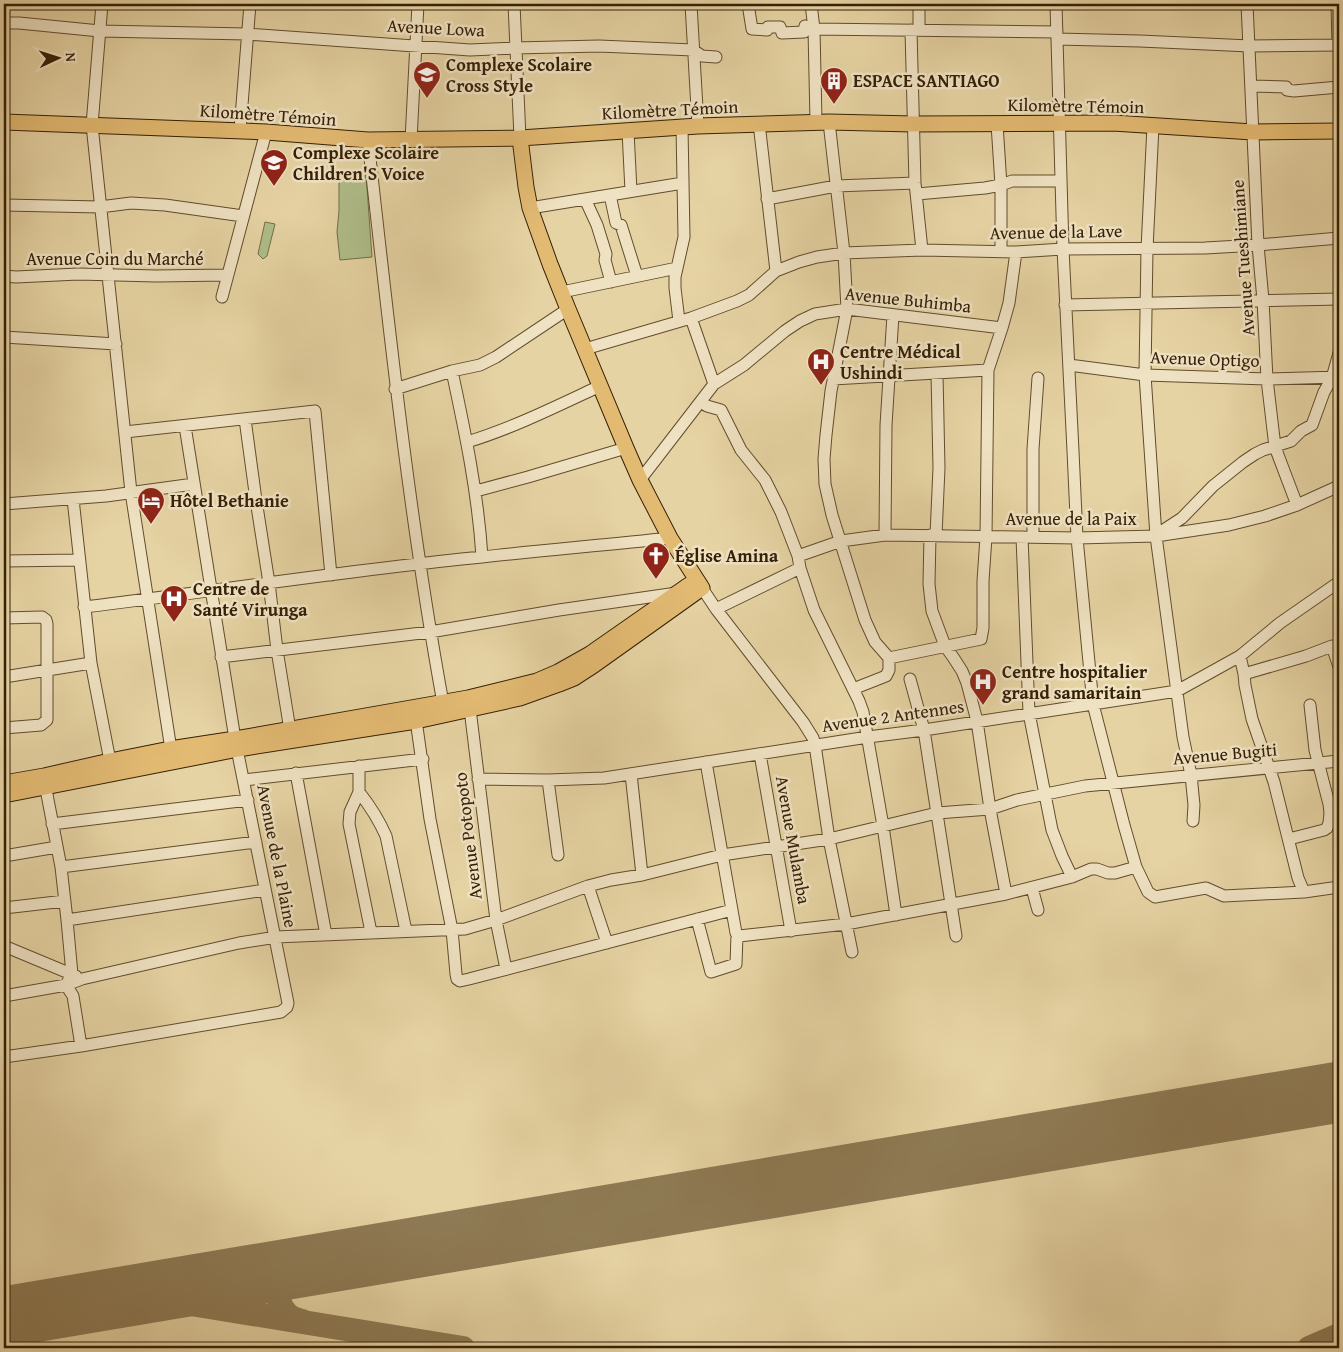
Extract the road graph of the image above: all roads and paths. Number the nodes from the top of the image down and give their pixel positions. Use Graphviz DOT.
graph roads {
  1 [pos="102,4"];
  2 [pos="250,4"];
  3 [pos="418,4"];
  4 [pos="514,4"];
  5 [pos="691,4"];
  6 [pos="748,4"];
  7 [pos="811,4"];
  8 [pos="919,4"];
  9 [pos="1056,4"];
  10 [pos="1247,4"];
  11 [pos="1337,4"];
  12 [pos="4,23"];
  13 [pos="814,29"];
  14 [pos="915,30"];
  15 [pos="100,32"];
  16 [pos="247,34"];
  17 [pos="1057,35"];
  18 [pos="1339,45"];
  19 [pos="416,46"];
  20 [pos="1250,46"];
  21 [pos="515,48"];
  22 [pos="693,50"];
  23 [pos="716,57"];
  24 [pos="1251,86"];
  25 [pos="1339,87"];
  26 [pos="4,122"];
  27 [pos="822,122"];
  28 [pos="759,123"];
  29 [pos="1059,123"];
  30 [pos="92,124"];
  31 [pos="913,124"];
  32 [pos="997,124"];
  33 [pos="698,126"];
  34 [pos="1153,126"];
  35 [pos="682,127"];
  36 [pos="240,130"];
  37 [pos="628,131"];
  38 [pos="1339,131"];
  39 [pos="266,132"];
  40 [pos="1253,132"];
  41 [pos="520,138"];
  42 [pos="368,140"];
  43 [pos="411,140"];
  44 [pos="1061,181"];
  45 [pos="683,183"];
  46 [pos="1001,185"];
  47 [pos="836,186"];
  48 [pos="916,188"];
  49 [pos="631,191"];
  50 [pos="610,195"];
  51 [pos="585,199"];
  52 [pos="767,199"];
  53 [pos="4,205"];
  54 [pos="100,207"];
  55 [pos="530,208"];
  56 [pos="242,216"];
  57 [pos="1339,238"];
  58 [pos="1258,245"];
  59 [pos="1063,249"];
  60 [pos="1147,249"];
  61 [pos="922,250"];
  62 [pos="1001,251"];
  63 [pos="1016,252"];
  64 [pos="844,253"];
  65 [pos="677,268"];
  66 [pos="776,272"];
  67 [pos="108,275"];
  68 [pos="227,275"];
  69 [pos="4,276"];
  70 [pos="637,276"];
  71 [pos="611,282"];
  72 [pos="562,292"];
  73 [pos="222,297"];
  74 [pos="1339,299"];
  75 [pos="1263,300"];
  76 [pos="1146,303"];
  77 [pos="1066,305"];
  78 [pos="568,309"];
  79 [pos="847,310"];
  80 [pos="893,314"];
  81 [pos="691,318"];
  82 [pos="679,321"];
  83 [pos="1002,328"];
  84 [pos="4,337"];
  85 [pos="116,344"];
  86 [pos="585,349"];
  87 [pos="1339,353"];
  88 [pos="1069,365"];
  89 [pos="988,370"];
  90 [pos="452,371"];
  91 [pos="937,374"];
  92 [pos="1146,375"];
  93 [pos="888,377"];
  94 [pos="1336,377"];
  95 [pos="1038,378"];
  96 [pos="834,379"];
  97 [pos="1267,379"];
  98 [pos="714,384"];
  99 [pos="600,386"];
  100 [pos="395,389"];
  101 [pos="701,402"];
  102 [pos="245,419"];
  103 [pos="185,426"];
  104 [pos="124,432"];
  105 [pos="467,442"];
  106 [pos="1275,447"];
  107 [pos="626,448"];
  108 [pos="640,480"];
  109 [pos="194,484"];
  110 [pos="1339,486"];
  111 [pos="476,490"];
  112 [pos="131,492"];
  113 [pos="73,499"];
  114 [pos="4,504"];
  115 [pos="1297,505"];
  116 [pos="885,535"];
  117 [pos="933,535"];
  118 [pos="1156,536"];
  119 [pos="986,537"];
  120 [pos="1028,537"];
  121 [pos="670,538"];
  122 [pos="1077,538"];
  123 [pos="841,541"];
  124 [pos="482,556"];
  125 [pos="798,556"];
  126 [pos="79,560"];
  127 [pos="4,561"];
  128 [pos="420,564"];
  129 [pos="800,568"];
  130 [pos="332,575"];
  131 [pos="1339,582"];
  132 [pos="269,584"];
  133 [pos="699,584"];
  134 [pos="212,591"];
  135 [pos="679,592"];
  136 [pos="148,599"];
  137 [pos="84,607"];
  138 [pos="716,609"];
  139 [pos="4,618"];
  140 [pos="430,632"];
  141 [pos="945,646"];
  142 [pos="277,650"];
  143 [pos="1240,656"];
  144 [pos="221,657"];
  145 [pos="888,658"];
  146 [pos="91,663"];
  147 [pos="1339,667"];
  148 [pos="47,671"];
  149 [pos="570,672"];
  150 [pos="1244,674"];
  151 [pos="4,677"];
  152 [pos="910,679"];
  153 [pos="853,689"];
  154 [pos="1177,691"];
  155 [pos="443,703"];
  156 [pos="469,704"];
  157 [pos="1093,704"];
  158 [pos="1310,705"];
  159 [pos="1029,713"];
  160 [pos="415,715"];
  161 [pos="977,721"];
  162 [pos="4,728"];
  163 [pos="290,730"];
  164 [pos="924,730"];
  165 [pos="868,736"];
  166 [pos="237,744"];
  167 [pos="815,745"];
  168 [pos="760,754"];
  169 [pos="172,755"];
  170 [pos="422,759"];
  171 [pos="110,761"];
  172 [pos="1339,761"];
  173 [pos="706,762"];
  174 [pos="1318,762"];
  175 [pos="359,766"];
  176 [pos="1269,769"];
  177 [pos="296,773"];
  178 [pos="631,774"];
  179 [pos="1191,775"];
  180 [pos="478,779"];
  181 [pos="244,780"];
  182 [pos="548,780"];
  183 [pos="44,782"];
  184 [pos="1113,782"];
  185 [pos="4,783"];
  186 [pos="358,792"];
  187 [pos="1045,793"];
  188 [pos="4,795"];
  189 [pos="248,800"];
  190 [pos="990,810"];
  191 [pos="936,813"];
  192 [pos="1193,821"];
  193 [pos="52,824"];
  194 [pos="883,826"];
  195 [pos="829,839"];
  196 [pos="1289,839"];
  197 [pos="256,842"];
  198 [pos="57,847"];
  199 [pos="777,847"];
  200 [pos="558,855"];
  201 [pos="722,855"];
  202 [pos="4,856"];
  203 [pos="61,867"];
  204 [pos="1136,868"];
  205 [pos="642,875"];
  206 [pos="1072,877"];
  207 [pos="588,886"];
  208 [pos="1339,887"];
  209 [pos="1032,888"];
  210 [pos="265,890"];
  211 [pos="1304,892"];
  212 [pos="1006,894"];
  213 [pos="65,902"];
  214 [pos="951,904"];
  215 [pos="4,908"];
  216 [pos="732,910"];
  217 [pos="1038,910"];
  218 [pos="896,915"];
  219 [pos="697,919"];
  220 [pos="68,920"];
  221 [pos="496,920"];
  222 [pos="846,924"];
  223 [pos="452,930"];
  224 [pos="406,931"];
  225 [pos="791,931"];
  226 [pos="371,932"];
  227 [pos="326,935"];
  228 [pos="737,935"];
  229 [pos="956,936"];
  230 [pos="276,937"];
  231 [pos="607,943"];
  232 [pos="4,946"];
  233 [pos="852,952"];
  234 [pos="506,969"];
  235 [pos="77,976"];
  236 [pos="66,985"];
  237 [pos="4,996"];
  238 [pos="81,1046"];
  239 [pos="4,1057"];
  1 -- 15 [label="street"];
  2 -- 16 [label="street"];
  3 -- 19 [label="street"];
  4 -- 21 [label="street"];
  5 -- 22 [label="street"];
  6 -- 13 [label="street"];
  7 -- 13 [label="street"];
  8 -- 14 [label="street"];
  9 -- 17 [label="street"];
  10 -- 20 [label="street, Avenue Tueshimiane"];
  11 -- 18 [label="street"];
  12 -- 15 [label="street, Avenue Lowa"];
  13 -- 14 [label="street"];
  13 -- 27 [label="street"];
  14 -- 17 [label="street"];
  14 -- 31 [label="street"];
  15 -- 16 [label="street, Avenue Lowa"];
  15 -- 30 [label="street"];
  16 -- 19 [label="street, Avenue Lowa"];
  16 -- 36 [label="street"];
  17 -- 20 [label="street"];
  17 -- 29 [label="street"];
  18 -- 20 [label="street"];
  19 -- 21 [label="street, Avenue Lowa"];
  19 -- 43 [label="street"];
  20 -- 24 [label="street, Avenue Tueshimiane"];
  21 -- 22 [label="street, Avenue Lowa"];
  21 -- 41 [label="street"];
  22 -- 23 [label="street, Avenue Lowa"];
  22 -- 33 [label="street"];
  24 -- 25 [label="street"];
  24 -- 40 [label="street, Avenue Tueshimiane"];
  26 -- 30 [label="main road, Kilomètre Témoin"];
  27 -- 28 [label="main road, Kilomètre Témoin"];
  27 -- 31 [label="main road, Kilomètre Témoin"];
  27 -- 47 [label="street"];
  28 -- 33 [label="main road, Kilomètre Témoin"];
  28 -- 52 [label="street"];
  29 -- 32 [label="main road, Kilomètre Témoin"];
  29 -- 34 [label="main road, Kilomètre Témoin"];
  29 -- 44 [label="street"];
  30 -- 36 [label="main road, Kilomètre Témoin"];
  30 -- 54 [label="street"];
  31 -- 32 [label="main road, Kilomètre Témoin"];
  31 -- 48 [label="street"];
  32 -- 46 [label="street"];
  33 -- 35 [label="main road, Kilomètre Témoin"];
  34 -- 40 [label="main road, Kilomètre Témoin"];
  34 -- 60 [label="street"];
  35 -- 37 [label="main road, Kilomètre Témoin"];
  35 -- 45 [label="street"];
  36 -- 39 [label="main road, Kilomètre Témoin"];
  37 -- 41 [label="main road, Kilomètre Témoin"];
  37 -- 49 [label="street"];
  38 -- 40 [label="main road, Kilomètre Témoin"];
  39 -- 42 [label="main road, Kilomètre Témoin"];
  39 -- 56 [label="street"];
  40 -- 58 [label="street, Avenue Tueshimiane"];
  41 -- 43 [label="main road, Kilomètre Témoin"];
  41 -- 55 [label="main road"];
  42 -- 43 [label="main road, Kilomètre Témoin"];
  42 -- 100 [label="street"];
  44 -- 46 [label="street"];
  44 -- 59 [label="street"];
  45 -- 49 [label="street"];
  45 -- 65 [label="street"];
  46 -- 48 [label="street"];
  46 -- 62 [label="street"];
  47 -- 48 [label="street"];
  47 -- 52 [label="street"];
  47 -- 64 [label="street"];
  48 -- 61 [label="street"];
  49 -- 50 [label="street"];
  50 -- 51 [label="street"];
  50 -- 70 [label="street"];
  51 -- 55 [label="street"];
  51 -- 71 [label="street"];
  52 -- 66 [label="street"];
  53 -- 54 [label="street"];
  54 -- 56 [label="street"];
  54 -- 67 [label="street"];
  55 -- 72 [label="main road"];
  56 -- 68 [label="street"];
  57 -- 58 [label="street, Avenue de la Lave"];
  58 -- 60 [label="street, Avenue de la Lave"];
  58 -- 75 [label="street, Avenue Tueshimiane"];
  59 -- 60 [label="street, Avenue de la Lave"];
  59 -- 63 [label="street, Avenue de la Lave"];
  59 -- 77 [label="street"];
  60 -- 76 [label="street"];
  61 -- 62 [label="street, Avenue de la Lave"];
  61 -- 64 [label="street, Avenue de la Lave"];
  62 -- 63 [label="street, Avenue de la Lave"];
  63 -- 83 [label="street"];
  64 -- 66 [label="street, Avenue de la Lave"];
  64 -- 79 [label="street"];
  65 -- 70 [label="street"];
  65 -- 82 [label="street"];
  66 -- 81 [label="street, Avenue de la Lave"];
  67 -- 68 [label="street, Avenue Coin du Marché"];
  67 -- 69 [label="street, Avenue Coin du Marché"];
  67 -- 85 [label="street"];
  68 -- 73 [label="street"];
  70 -- 71 [label="street"];
  71 -- 72 [label="street"];
  72 -- 78 [label="main road"];
  74 -- 75 [label="street"];
  75 -- 76 [label="street"];
  75 -- 97 [label="street, Avenue Tueshimiane"];
  76 -- 77 [label="street"];
  76 -- 92 [label="street"];
  77 -- 88 [label="street"];
  78 -- 86 [label="main road"];
  78 -- 90 [label="street"];
  79 -- 80 [label="street, Avenue Buhimba"];
  79 -- 96 [label="street"];
  79 -- 98 [label="street, Avenue Buhimba"];
  80 -- 83 [label="street, Avenue Buhimba"];
  80 -- 93 [label="street"];
  81 -- 82 [label="street, Avenue de la Lave"];
  81 -- 98 [label="street"];
  82 -- 86 [label="street, Avenue de la Lave"];
  83 -- 89 [label="street"];
  84 -- 85 [label="street"];
  85 -- 104 [label="street"];
  86 -- 99 [label="main road"];
  87 -- 94 [label="street"];
  88 -- 92 [label="street, Avenue Optigo"];
  88 -- 122 [label="street"];
  89 -- 91 [label="street"];
  89 -- 119 [label="street"];
  90 -- 100 [label="street"];
  90 -- 105 [label="street"];
  91 -- 93 [label="street"];
  91 -- 117 [label="street"];
  92 -- 97 [label="street, Avenue Optigo"];
  92 -- 118 [label="street"];
  93 -- 96 [label="street"];
  93 -- 116 [label="street"];
  94 -- 97 [label="street, Avenue Optigo"];
  94 -- 106 [label="street"];
  95 -- 120 [label="street"];
  96 -- 123 [label="street"];
  97 -- 106 [label="street, Avenue Tueshimiane"];
  98 -- 101 [label="street, Avenue Buhimba"];
  99 -- 105 [label="street"];
  99 -- 107 [label="main road"];
  100 -- 128 [label="street"];
  101 -- 108 [label="street, Avenue Buhimba"];
  101 -- 125 [label="street"];
  102 -- 103 [label="street"];
  102 -- 130 [label="street"];
  102 -- 132 [label="street"];
  103 -- 104 [label="street"];
  103 -- 109 [label="street, Avenue de la Plaine"];
  104 -- 112 [label="street"];
  105 -- 111 [label="street"];
  106 -- 115 [label="street, Avenue Tueshimiane"];
  106 -- 118 [label="street"];
  107 -- 108 [label="main road"];
  107 -- 111 [label="street"];
  108 -- 121 [label="main road"];
  109 -- 112 [label="street"];
  109 -- 134 [label="street, Avenue de la Plaine"];
  110 -- 115 [label="street, Avenue de la Paix"];
  111 -- 124 [label="street"];
  112 -- 113 [label="street"];
  112 -- 136 [label="street"];
  113 -- 114 [label="street"];
  113 -- 126 [label="street"];
  115 -- 118 [label="street, Avenue de la Paix"];
  116 -- 117 [label="street, Avenue de la Paix"];
  116 -- 123 [label="street, Avenue de la Paix"];
  117 -- 119 [label="street, Avenue de la Paix"];
  117 -- 141 [label="street"];
  118 -- 122 [label="street, Avenue de la Paix"];
  118 -- 154 [label="street"];
  119 -- 120 [label="street, Avenue de la Paix"];
  119 -- 141 [label="street"];
  120 -- 122 [label="street, Avenue de la Paix"];
  120 -- 159 [label="street"];
  121 -- 124 [label="street"];
  121 -- 133 [label="main road"];
  122 -- 157 [label="street"];
  123 -- 125 [label="street, Avenue de la Paix"];
  123 -- 145 [label="street"];
  124 -- 128 [label="street"];
  125 -- 129 [label="street"];
  126 -- 127 [label="street"];
  126 -- 137 [label="street"];
  128 -- 130 [label="street"];
  128 -- 140 [label="street"];
  129 -- 138 [label="street"];
  129 -- 153 [label="street"];
  130 -- 132 [label="street"];
  131 -- 143 [label="street, Avenue 2 Antennes"];
  132 -- 134 [label="street"];
  132 -- 142 [label="street"];
  133 -- 135 [label="main road"];
  133 -- 138 [label="street"];
  133 -- 149 [label="main road"];
  134 -- 136 [label="street"];
  134 -- 144 [label="street, Avenue de la Plaine"];
  135 -- 140 [label="street"];
  135 -- 149 [label="main road"];
  136 -- 137 [label="street"];
  136 -- 169 [label="street"];
  137 -- 146 [label="street"];
  138 -- 167 [label="street"];
  139 -- 148 [label="street"];
  140 -- 142 [label="street"];
  140 -- 155 [label="street"];
  141 -- 145 [label="street"];
  141 -- 161 [label="street"];
  142 -- 144 [label="street"];
  142 -- 163 [label="street"];
  143 -- 150 [label="street"];
  143 -- 154 [label="street, Avenue 2 Antennes"];
  144 -- 166 [label="street, Avenue de la Plaine"];
  145 -- 153 [label="street"];
  146 -- 148 [label="street"];
  146 -- 171 [label="street"];
  147 -- 150 [label="street"];
  148 -- 151 [label="street"];
  148 -- 162 [label="street"];
  149 -- 156 [label="main road"];
  150 -- 176 [label="street"];
  152 -- 164 [label="street"];
  153 -- 165 [label="street"];
  154 -- 157 [label="street, Avenue 2 Antennes"];
  154 -- 179 [label="street"];
  155 -- 156 [label="main road"];
  155 -- 160 [label="main road"];
  156 -- 160 [label="main road"];
  156 -- 180 [label="street, Avenue Potopoto"];
  157 -- 159 [label="street, Avenue 2 Antennes"];
  157 -- 184 [label="street"];
  158 -- 174 [label="street"];
  159 -- 161 [label="street, Avenue 2 Antennes"];
  159 -- 187 [label="street"];
  160 -- 163 [label="main road"];
  160 -- 166 [label="main road"];
  160 -- 170 [label="street"];
  161 -- 164 [label="street, Avenue 2 Antennes"];
  161 -- 190 [label="street"];
  163 -- 166 [label="main road"];
  164 -- 165 [label="street, Avenue 2 Antennes"];
  164 -- 191 [label="street"];
  165 -- 167 [label="street, Avenue 2 Antennes"];
  165 -- 194 [label="street"];
  166 -- 169 [label="main road"];
  166 -- 181 [label="street, Avenue de la Plaine"];
  167 -- 168 [label="street, Avenue 2 Antennes"];
  167 -- 195 [label="street"];
  168 -- 173 [label="street, Avenue 2 Antennes"];
  168 -- 199 [label="street, Avenue Mulamba"];
  169 -- 171 [label="main road"];
  169 -- 183 [label="main road"];
  170 -- 175 [label="street"];
  170 -- 223 [label="street"];
  171 -- 183 [label="main road"];
  172 -- 174 [label="street, Avenue Bugiti"];
  173 -- 178 [label="street, Avenue 2 Antennes"];
  173 -- 201 [label="street"];
  174 -- 176 [label="street, Avenue Bugiti"];
  174 -- 196 [label="street"];
  175 -- 177 [label="street"];
  175 -- 186 [label="street"];
  176 -- 179 [label="street, Avenue Bugiti"];
  176 -- 196 [label="street"];
  177 -- 181 [label="street"];
  177 -- 227 [label="street"];
  178 -- 182 [label="street, Avenue 2 Antennes"];
  178 -- 205 [label="street"];
  179 -- 184 [label="street, Avenue Bugiti"];
  179 -- 192 [label="street"];
  180 -- 182 [label="street, Avenue 2 Antennes"];
  180 -- 221 [label="street, Avenue Potopoto"];
  181 -- 189 [label="street, Avenue de la Plaine"];
  182 -- 200 [label="street"];
  183 -- 185 [label="main road"];
  183 -- 188 [label="main road"];
  183 -- 193 [label="street"];
  184 -- 187 [label="street, Avenue Bugiti"];
  184 -- 204 [label="street"];
  186 -- 224 [label="street"];
  186 -- 226 [label="street"];
  187 -- 190 [label="street, Avenue Bugiti"];
  187 -- 206 [label="street"];
  189 -- 193 [label="street"];
  189 -- 197 [label="street, Avenue de la Plaine"];
  190 -- 191 [label="street, Avenue Bugiti"];
  190 -- 212 [label="street"];
  191 -- 194 [label="street, Avenue Bugiti"];
  191 -- 214 [label="street"];
  193 -- 198 [label="street"];
  194 -- 195 [label="street, Avenue Bugiti"];
  194 -- 218 [label="street"];
  195 -- 199 [label="street, Avenue Bugiti"];
  195 -- 222 [label="street"];
  196 -- 211 [label="street"];
  197 -- 203 [label="street"];
  197 -- 210 [label="street, Avenue de la Plaine"];
  198 -- 202 [label="street"];
  198 -- 203 [label="street"];
  199 -- 201 [label="street, Avenue Bugiti"];
  199 -- 225 [label="street, Avenue Mulamba"];
  201 -- 205 [label="street, Avenue Bugiti"];
  201 -- 216 [label="street"];
  203 -- 213 [label="street"];
  204 -- 206 [label="street"];
  204 -- 211 [label="street"];
  205 -- 207 [label="street, Avenue Bugiti"];
  206 -- 209 [label="street"];
  207 -- 221 [label="street, Avenue Bugiti"];
  207 -- 231 [label="street"];
  208 -- 211 [label="street"];
  209 -- 212 [label="street"];
  209 -- 217 [label="street"];
  210 -- 220 [label="street"];
  210 -- 230 [label="street, Avenue de la Plaine"];
  212 -- 214 [label="street"];
  213 -- 215 [label="street"];
  213 -- 220 [label="street"];
  214 -- 218 [label="street"];
  214 -- 229 [label="street"];
  216 -- 219 [label="street"];
  216 -- 228 [label="street"];
  218 -- 222 [label="street"];
  219 -- 228 [label="street"];
  219 -- 231 [label="street"];
  220 -- 235 [label="street"];
  221 -- 223 [label="street, Avenue Bugiti"];
  221 -- 234 [label="street, Avenue Potopoto"];
  222 -- 225 [label="street"];
  222 -- 233 [label="street"];
  223 -- 224 [label="street, Avenue Bugiti"];
  223 -- 234 [label="street"];
  224 -- 226 [label="street, Avenue Bugiti"];
  225 -- 228 [label="street"];
  226 -- 227 [label="street, Avenue Bugiti"];
  227 -- 230 [label="street, Avenue Bugiti"];
  230 -- 235 [label="street, Avenue Bugiti"];
  230 -- 238 [label="street, Avenue de la Plaine"];
  231 -- 234 [label="street"];
  232 -- 235 [label="street"];
  235 -- 236 [label="street, Avenue Bugiti"];
  236 -- 237 [label="street, Avenue Bugiti"];
  236 -- 238 [label="street"];
  238 -- 239 [label="street, Avenue de la Plaine"];
}
